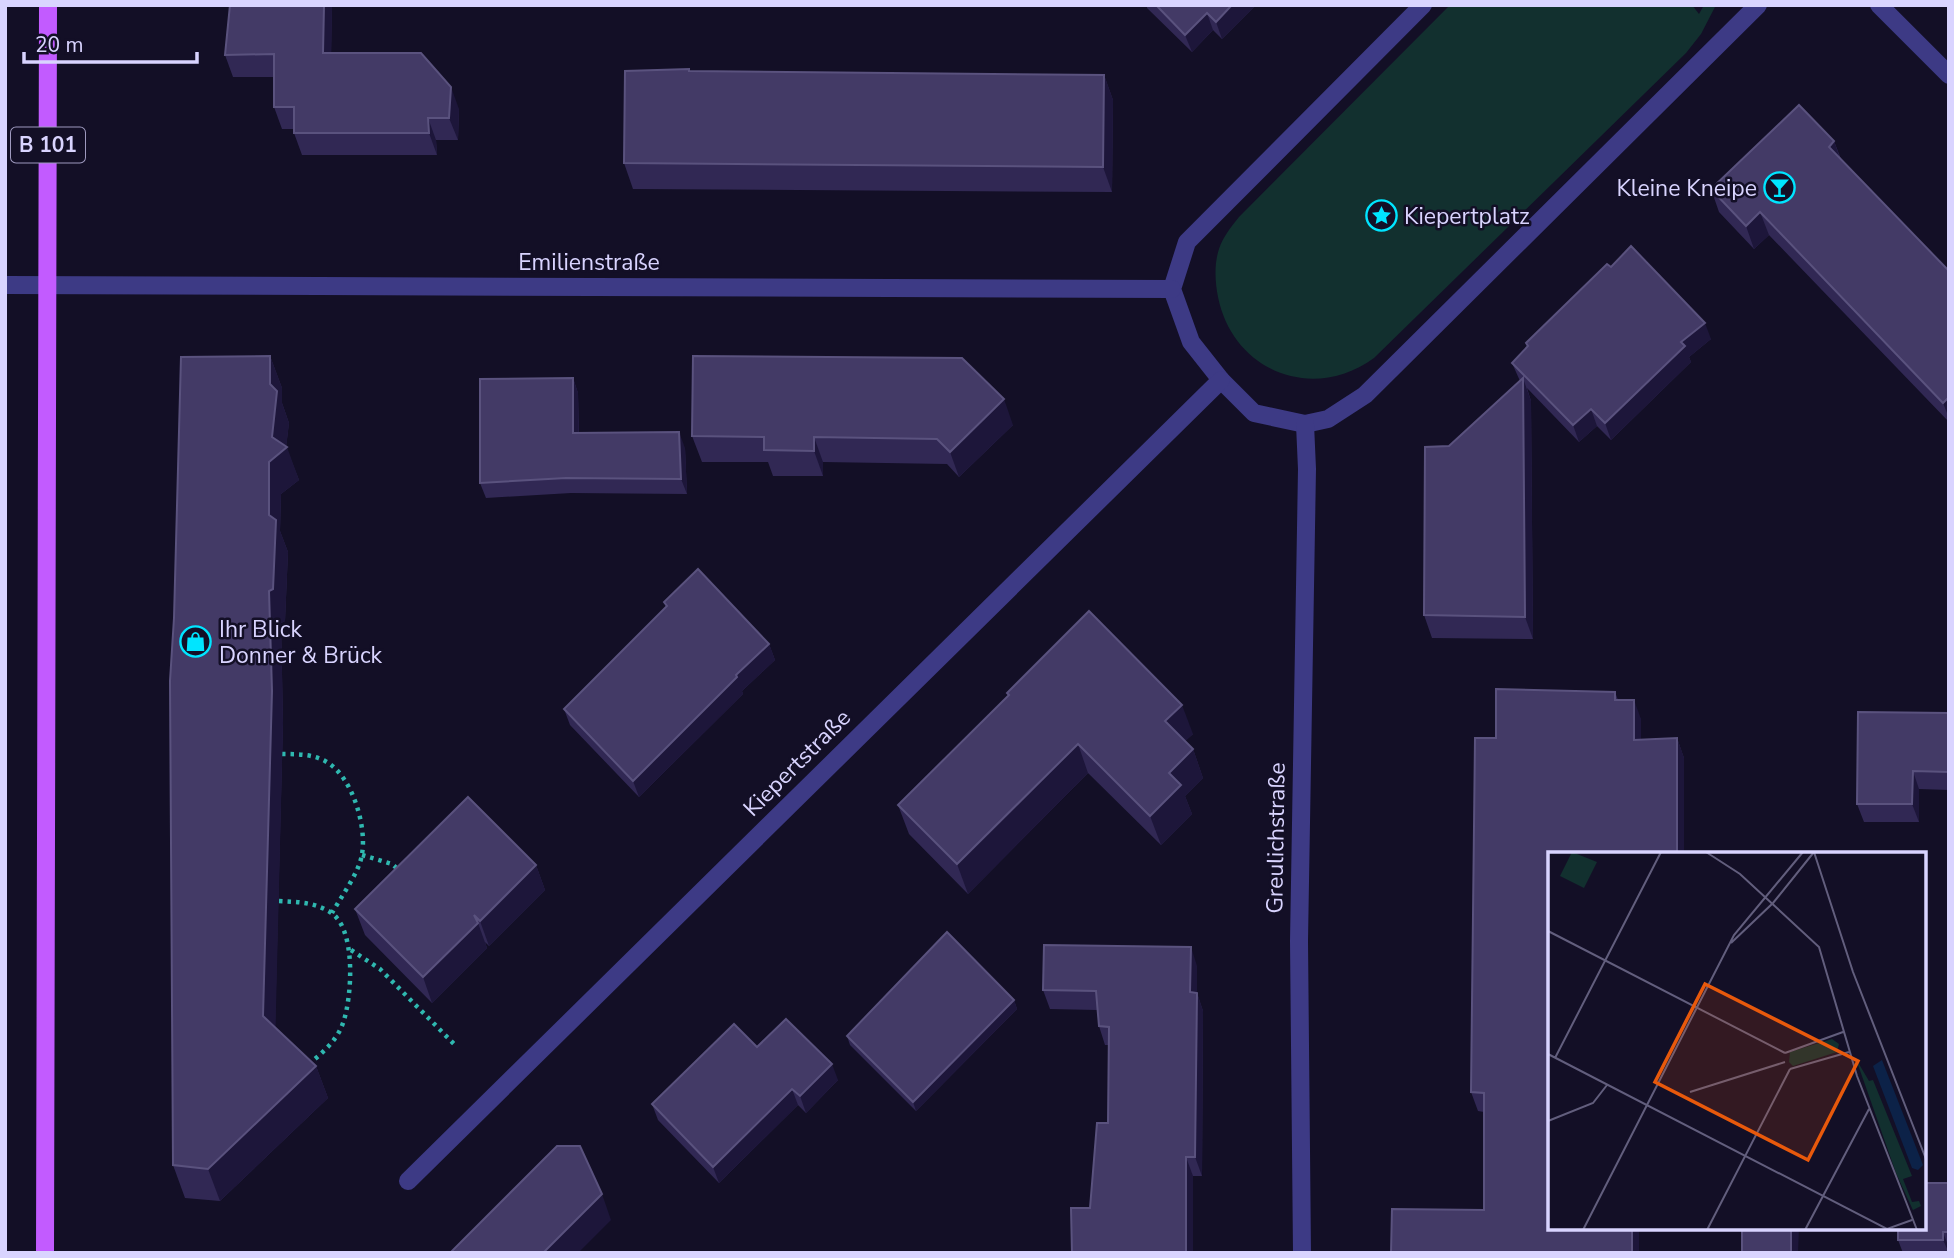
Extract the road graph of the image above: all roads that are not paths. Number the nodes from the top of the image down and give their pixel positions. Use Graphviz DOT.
graph roads {
  1 [pos="48,5"];
  2 [pos="1423,5"];
  3 [pos="1758,5"];
  4 [pos="1879,5"];
  5 [pos="1949,75"];
  6 [pos="5,285"];
  7 [pos="48,285"];
  8 [pos="1172,289"];
  9 [pos="1221,380"];
  10 [pos="1305,424"];
  11 [pos="408,1181"];
  12 [pos="46,1253"];
  13 [pos="1302,1253"];
  1 -- 7 [label="main road, B 101"];
  2 -- 8 [label="street"];
  3 -- 10 [label="street"];
  4 -- 5 [label="street"];
  6 -- 7 [label="street, Emilienstraße"];
  7 -- 8 [label="street, Emilienstraße"];
  7 -- 12 [label="main road, B 101"];
  8 -- 9 [label="street"];
  9 -- 10 [label="street"];
  9 -- 11 [label="street, Kiepertstraße"];
  10 -- 13 [label="street, Greulichstraße"];
}
